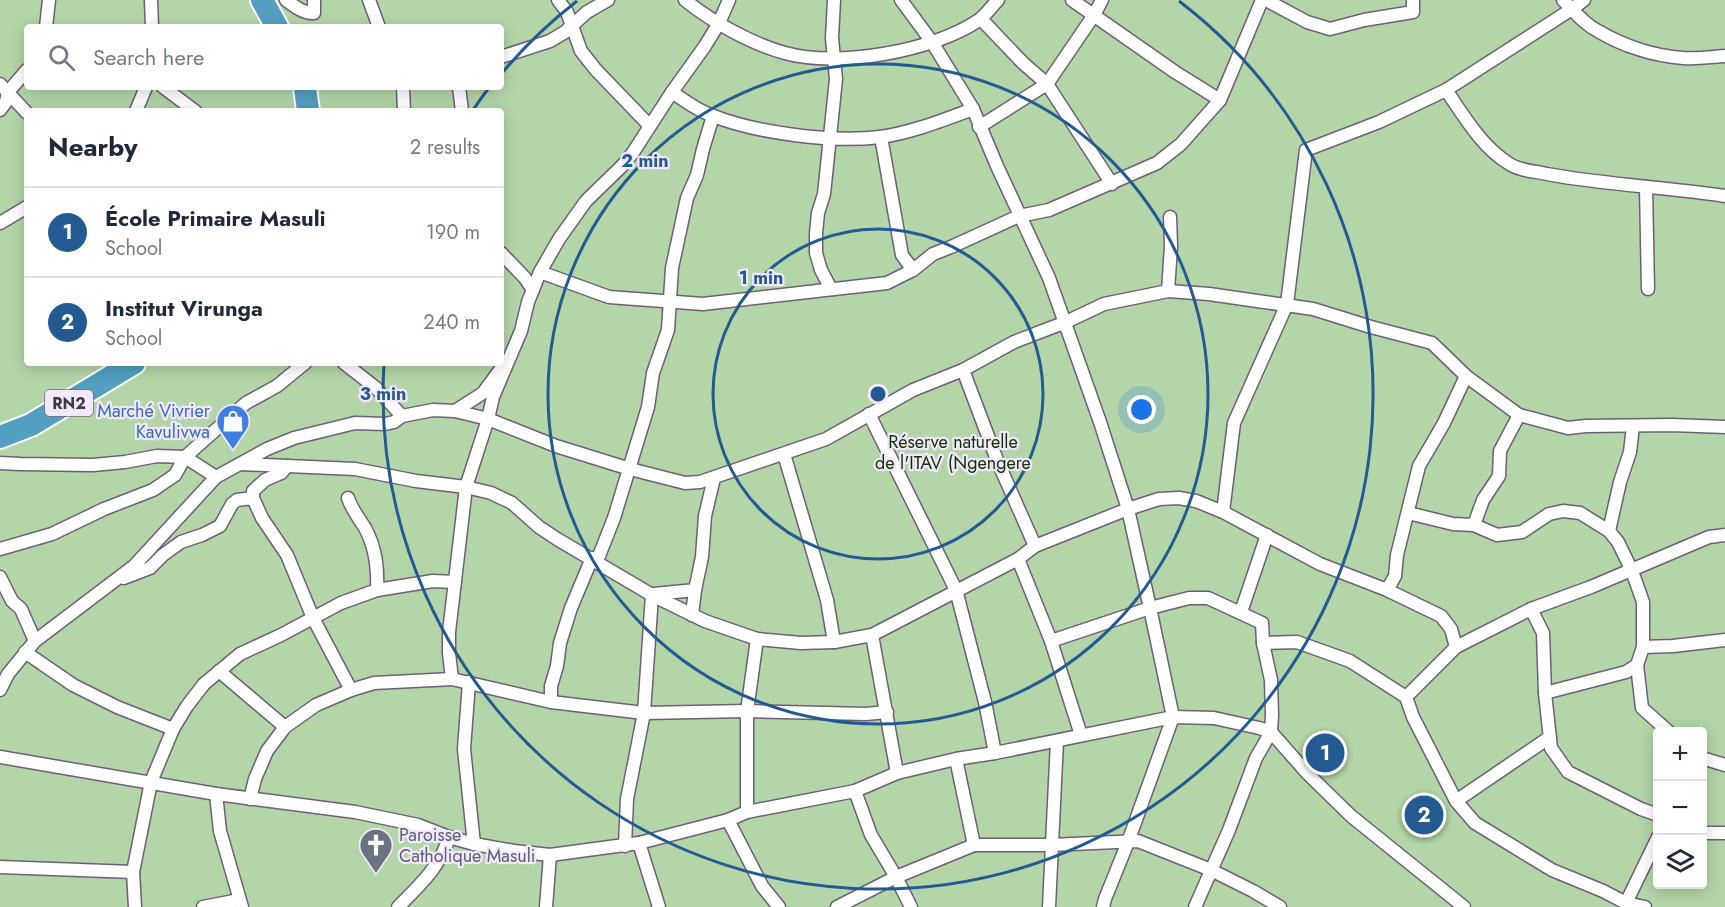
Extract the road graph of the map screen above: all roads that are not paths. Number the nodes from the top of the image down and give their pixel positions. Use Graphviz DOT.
graph roads {
  1 [pos="50,0"];
  2 [pos="151,0"];
  3 [pos="262,0"];
  4 [pos="286,0"];
  5 [pos="314,0"];
  6 [pos="369,0"];
  7 [pos="558,0"];
  8 [pos="608,0"];
  9 [pos="685,0"];
  10 [pos="729,0"];
  11 [pos="834,0"];
  12 [pos="901,0"];
  13 [pos="998,0"];
  14 [pos="1072,0"];
  15 [pos="1102,0"];
  16 [pos="1264,0"];
  17 [pos="1413,0"];
  18 [pos="1563,0"];
  19 [pos="1584,0"];
  20 [pos="1572,9"];
  21 [pos="1095,15"];
  22 [pos="981,19"];
  23 [pos="718,23"];
  24 [pos="46,24"];
  25 [pos="152,24"];
  26 [pos="275,24"];
  27 [pos="378,24"];
  28 [pos="571,26"];
  29 [pos="932,42"];
  30 [pos="504,56"];
  31 [pos="1725,56"];
  32 [pos="835,58"];
  33 [pos="24,72"];
  34 [pos="1047,84"];
  35 [pos="4,88"];
  36 [pos="145,90"];
  37 [pos="167,90"];
  38 [pos="306,90"];
  39 [pos="403,90"];
  40 [pos="459,90"];
  41 [pos="1446,90"];
  42 [pos="672,92"];
  43 [pos="1221,100"];
  44 [pos="137,108"];
  45 [pos="191,108"];
  46 [pos="308,108"];
  47 [pos="404,108"];
  48 [pos="462,108"];
  49 [pos="973,109"];
  50 [pos="0,110"];
  51 [pos="24,110"];
  52 [pos="713,116"];
  53 [pos="649,125"];
  54 [pos="979,127"];
  55 [pos="881,137"];
  56 [pos="830,138"];
  57 [pos="1112,184"];
  58 [pos="1646,187"];
  59 [pos="1725,196"];
  60 [pos="24,209"];
  61 [pos="1019,216"];
  62 [pos="1170,217"];
  63 [pos="0,223"];
  64 [pos="504,256"];
  65 [pos="913,270"];
  66 [pos="540,272"];
  67 [pos="831,288"];
  68 [pos="1648,289"];
  69 [pos="533,290"];
  70 [pos="1168,291"];
  71 [pos="669,302"];
  72 [pos="1287,304"];
  73 [pos="1065,322"];
  74 [pos="509,360"];
  75 [pos="129,366"];
  76 [pos="301,366"];
  77 [pos="348,366"];
  78 [pos="963,370"];
  79 [pos="1466,376"];
  80 [pos="455,411"];
  81 [pos="869,414"];
  82 [pos="1519,415"];
  83 [pos="402,416"];
  84 [pos="488,419"];
  85 [pos="1633,426"];
  86 [pos="1725,427"];
  87 [pos="0,436"];
  88 [pos="783,454"];
  89 [pos="185,457"];
  90 [pos="0,463"];
  91 [pos="239,464"];
  92 [pos="287,466"];
  93 [pos="630,469"];
  94 [pos="216,477"];
  95 [pos="714,478"];
  96 [pos="466,487"];
  97 [pos="253,498"];
  98 [pos="348,498"];
  99 [pos="1128,509"];
  100 [pos="1223,512"];
  101 [pos="1408,513"];
  102 [pos="1474,525"];
  103 [pos="1609,531"];
  104 [pos="1267,535"];
  105 [pos="1725,535"];
  106 [pos="1035,546"];
  107 [pos="0,549"];
  108 [pos="1018,559"];
  109 [pos="594,560"];
  110 [pos="1632,571"];
  111 [pos="0,577"];
  112 [pos="455,582"];
  113 [pos="111,584"];
  114 [pos="378,590"];
  115 [pos="695,590"];
  116 [pos="956,590"];
  117 [pos="1387,591"];
  118 [pos="652,595"];
  119 [pos="1150,608"];
  120 [pos="1531,609"];
  121 [pos="1241,612"];
  122 [pos="692,615"];
  123 [pos="313,618"];
  124 [pos="872,636"];
  125 [pos="757,639"];
  126 [pos="1725,640"];
  127 [pos="35,641"];
  128 [pos="1051,641"];
  129 [pos="834,642"];
  130 [pos="1263,643"];
  131 [pos="1456,647"];
  132 [pos="1643,647"];
  133 [pos="25,652"];
  134 [pos="1637,665"];
  135 [pos="219,670"];
  136 [pos="452,679"];
  137 [pos="469,682"];
  138 [pos="0,690"];
  139 [pos="351,690"];
  140 [pos="1545,693"];
  141 [pos="1406,697"];
  142 [pos="551,702"];
  143 [pos="747,711"];
  144 [pos="886,712"];
  145 [pos="644,714"];
  146 [pos="1173,717"];
  147 [pos="285,727"];
  148 [pos="1663,727"];
  149 [pos="173,729"];
  150 [pos="1270,732"];
  151 [pos="1081,735"];
  152 [pos="1550,737"];
  153 [pos="1057,741"];
  154 [pos="995,753"];
  155 [pos="0,757"];
  156 [pos="956,759"];
  157 [pos="1707,759"];
  158 [pos="1725,765"];
  159 [pos="897,773"];
  160 [pos="151,782"];
  161 [pos="855,791"];
  162 [pos="216,794"];
  163 [pos="249,799"];
  164 [pos="1456,801"];
  165 [pos="747,812"];
  166 [pos="1653,813"];
  167 [pos="728,820"];
  168 [pos="1707,833"];
  169 [pos="1725,833"];
  170 [pos="449,837"];
  171 [pos="1128,842"];
  172 [pos="639,843"];
  173 [pos="474,844"];
  174 [pos="974,845"];
  175 [pos="1051,845"];
  176 [pos="625,846"];
  177 [pos="1653,847"];
  178 [pos="550,855"];
  179 [pos="0,867"];
  180 [pos="1211,870"];
  181 [pos="133,872"];
  182 [pos="896,878"];
  183 [pos="240,903"];
  184 [pos="1626,903"];
  185 [pos="135,907"];
  186 [pos="203,907"];
  187 [pos="398,907"];
  188 [pos="546,907"];
  189 [pos="659,907"];
  190 [pos="779,907"];
  191 [pos="837,907"];
  192 [pos="910,907"];
  193 [pos="1048,907"];
  194 [pos="1103,907"];
  195 [pos="1195,907"];
  196 [pos="1280,907"];
  197 [pos="1464,907"];
  198 [pos="1645,907"];
  1 -- 24 [label="street"];
  2 -- 25 [label="street"];
  3 -- 26 [label="highway"];
  4 -- 5 [label="street"];
  6 -- 27 [label="street"];
  7 -- 28 [label="street"];
  8 -- 28 [label="street"];
  9 -- 23 [label="street"];
  10 -- 23 [label="street"];
  11 -- 32 [label="street"];
  12 -- 29 [label="street"];
  13 -- 22 [label="street"];
  14 -- 21 [label="street"];
  15 -- 21 [label="street"];
  16 -- 17 [label="street"];
  16 -- 43 [label="street"];
  18 -- 20 [label="street"];
  19 -- 20 [label="street"];
  20 -- 31 [label="street"];
  20 -- 41 [label="street"];
  21 -- 34 [label="street"];
  21 -- 43 [label="street"];
  22 -- 29 [label="street"];
  22 -- 34 [label="street"];
  23 -- 32 [label="street"];
  23 -- 42 [label="street"];
  28 -- 30 [label="street"];
  28 -- 53 [label="street"];
  29 -- 32 [label="street"];
  29 -- 49 [label="street"];
  32 -- 56 [label="street"];
  33 -- 35 [label="street"];
  34 -- 54 [label="street"];
  34 -- 57 [label="street"];
  35 -- 50 [label="street"];
  35 -- 51 [label="street"];
  36 -- 44 [label="street"];
  37 -- 45 [label="street"];
  38 -- 46 [label="highway"];
  39 -- 47 [label="street"];
  40 -- 48 [label="street"];
  41 -- 58 [label="street"];
  41 -- 72 [label="street"];
  42 -- 52 [label="street"];
  42 -- 53 [label="street"];
  43 -- 57 [label="street"];
  49 -- 54 [label="street"];
  49 -- 55 [label="street"];
  52 -- 56 [label="street"];
  52 -- 71 [label="street"];
  53 -- 66 [label="street"];
  54 -- 61 [label="street"];
  55 -- 56 [label="street"];
  55 -- 65 [label="street"];
  56 -- 67 [label="street"];
  57 -- 61 [label="street"];
  58 -- 59 [label="street"];
  58 -- 68 [label="street"];
  60 -- 63 [label="street"];
  61 -- 65 [label="street"];
  61 -- 73 [label="street"];
  62 -- 70 [label="street"];
  64 -- 69 [label="street"];
  65 -- 67 [label="street"];
  66 -- 69 [label="street"];
  66 -- 71 [label="street"];
  67 -- 71 [label="street"];
  69 -- 74 [label="street"];
  70 -- 72 [label="street"];
  70 -- 73 [label="street"];
  71 -- 93 [label="street"];
  72 -- 79 [label="street"];
  72 -- 100 [label="street"];
  73 -- 78 [label="street"];
  73 -- 99 [label="street"];
  74 -- 80 [label="street"];
  74 -- 84 [label="street"];
  75 -- 87 [label="highway, RN2"];
  76 -- 89 [label="street"];
  77 -- 83 [label="street"];
  78 -- 81 [label="street"];
  78 -- 106 [label="street"];
  79 -- 82 [label="street"];
  79 -- 101 [label="street"];
  80 -- 83 [label="street"];
  80 -- 84 [label="street"];
  81 -- 88 [label="street"];
  81 -- 116 [label="street"];
  82 -- 85 [label="street"];
  82 -- 102 [label="street"];
  83 -- 91 [label="street"];
  84 -- 93 [label="street"];
  84 -- 96 [label="street"];
  85 -- 86 [label="street"];
  85 -- 103 [label="street"];
  88 -- 95 [label="street"];
  88 -- 129 [label="street"];
  89 -- 90 [label="street"];
  89 -- 94 [label="street"];
  89 -- 107 [label="street"];
  91 -- 92 [label="street"];
  91 -- 94 [label="street"];
  92 -- 96 [label="street"];
  92 -- 97 [label="street"];
  93 -- 95 [label="street"];
  93 -- 109 [label="street"];
  94 -- 113 [label="street"];
  95 -- 115 [label="street"];
  96 -- 109 [label="street"];
  96 -- 112 [label="street"];
  97 -- 113 [label="street"];
  97 -- 123 [label="street"];
  98 -- 114 [label="street"];
  99 -- 100 [label="street"];
  99 -- 106 [label="street"];
  99 -- 119 [label="street"];
  100 -- 104 [label="street"];
  101 -- 102 [label="street"];
  101 -- 117 [label="street"];
  102 -- 103 [label="street"];
  103 -- 110 [label="street"];
  104 -- 117 [label="street"];
  104 -- 121 [label="street"];
  105 -- 110 [label="street"];
  106 -- 108 [label="street"];
  108 -- 116 [label="street"];
  108 -- 128 [label="street"];
  109 -- 118 [label="street"];
  109 -- 142 [label="street"];
  110 -- 120 [label="street"];
  110 -- 132 [label="street"];
  111 -- 127 [label="street"];
  112 -- 114 [label="street"];
  112 -- 136 [label="street"];
  113 -- 127 [label="street"];
  114 -- 123 [label="street"];
  115 -- 118 [label="street"];
  115 -- 122 [label="street"];
  116 -- 124 [label="street"];
  116 -- 154 [label="street"];
  117 -- 131 [label="street"];
  118 -- 122 [label="street"];
  118 -- 145 [label="street"];
  119 -- 121 [label="street"];
  119 -- 128 [label="street"];
  119 -- 146 [label="street"];
  120 -- 131 [label="street"];
  120 -- 140 [label="street"];
  121 -- 130 [label="street"];
  122 -- 125 [label="street"];
  123 -- 135 [label="street"];
  123 -- 139 [label="street"];
  124 -- 129 [label="street"];
  124 -- 144 [label="street"];
  125 -- 129 [label="street"];
  125 -- 143 [label="street"];
  126 -- 132 [label="street"];
  127 -- 133 [label="street"];
  128 -- 151 [label="street"];
  130 -- 141 [label="street"];
  130 -- 150 [label="street"];
  131 -- 141 [label="street"];
  132 -- 134 [label="street"];
  133 -- 138 [label="street"];
  133 -- 149 [label="street"];
  134 -- 140 [label="street"];
  134 -- 148 [label="street"];
  135 -- 147 [label="street"];
  135 -- 149 [label="street"];
  136 -- 137 [label="street"];
  136 -- 139 [label="street"];
  137 -- 142 [label="street"];
  137 -- 173 [label="street"];
  139 -- 147 [label="street"];
  140 -- 152 [label="street"];
  141 -- 164 [label="street"];
  142 -- 145 [label="street"];
  143 -- 144 [label="street"];
  143 -- 145 [label="street"];
  143 -- 165 [label="street"];
  144 -- 159 [label="street"];
  145 -- 176 [label="street"];
  146 -- 150 [label="street"];
  146 -- 151 [label="street"];
  146 -- 171 [label="street"];
  147 -- 163 [label="street"];
  149 -- 160 [label="street"];
  150 -- 180 [label="street"];
  150 -- 197 [label="street"];
  151 -- 153 [label="street"];
  152 -- 164 [label="street"];
  152 -- 166 [label="street"];
  153 -- 154 [label="street"];
  153 -- 175 [label="street"];
  154 -- 156 [label="street"];
  155 -- 160 [label="street"];
  156 -- 159 [label="street"];
  156 -- 174 [label="street"];
  157 -- 158 [label="street"];
  159 -- 161 [label="street"];
  160 -- 162 [label="street"];
  160 -- 181 [label="street"];
  161 -- 165 [label="street"];
  161 -- 182 [label="street"];
  162 -- 163 [label="street"];
  162 -- 183 [label="street"];
  163 -- 170 [label="street"];
  164 -- 184 [label="street"];
  165 -- 167 [label="street"];
  167 -- 172 [label="street"];
  167 -- 190 [label="street"];
  168 -- 169 [label="street"];
  170 -- 173 [label="street"];
  170 -- 187 [label="street"];
  171 -- 175 [label="street"];
  171 -- 180 [label="street"];
  171 -- 194 [label="street"];
  172 -- 176 [label="street"];
  172 -- 189 [label="street"];
  173 -- 178 [label="street"];
  174 -- 175 [label="street"];
  174 -- 182 [label="street"];
  175 -- 193 [label="street"];
  176 -- 178 [label="street"];
  177 -- 184 [label="street"];
  178 -- 188 [label="street"];
  179 -- 181 [label="street"];
  180 -- 195 [label="street"];
  180 -- 196 [label="street"];
  181 -- 185 [label="street"];
  182 -- 191 [label="street"];
  182 -- 192 [label="street"];
  183 -- 186 [label="street"];
  184 -- 198 [label="street"];
}
